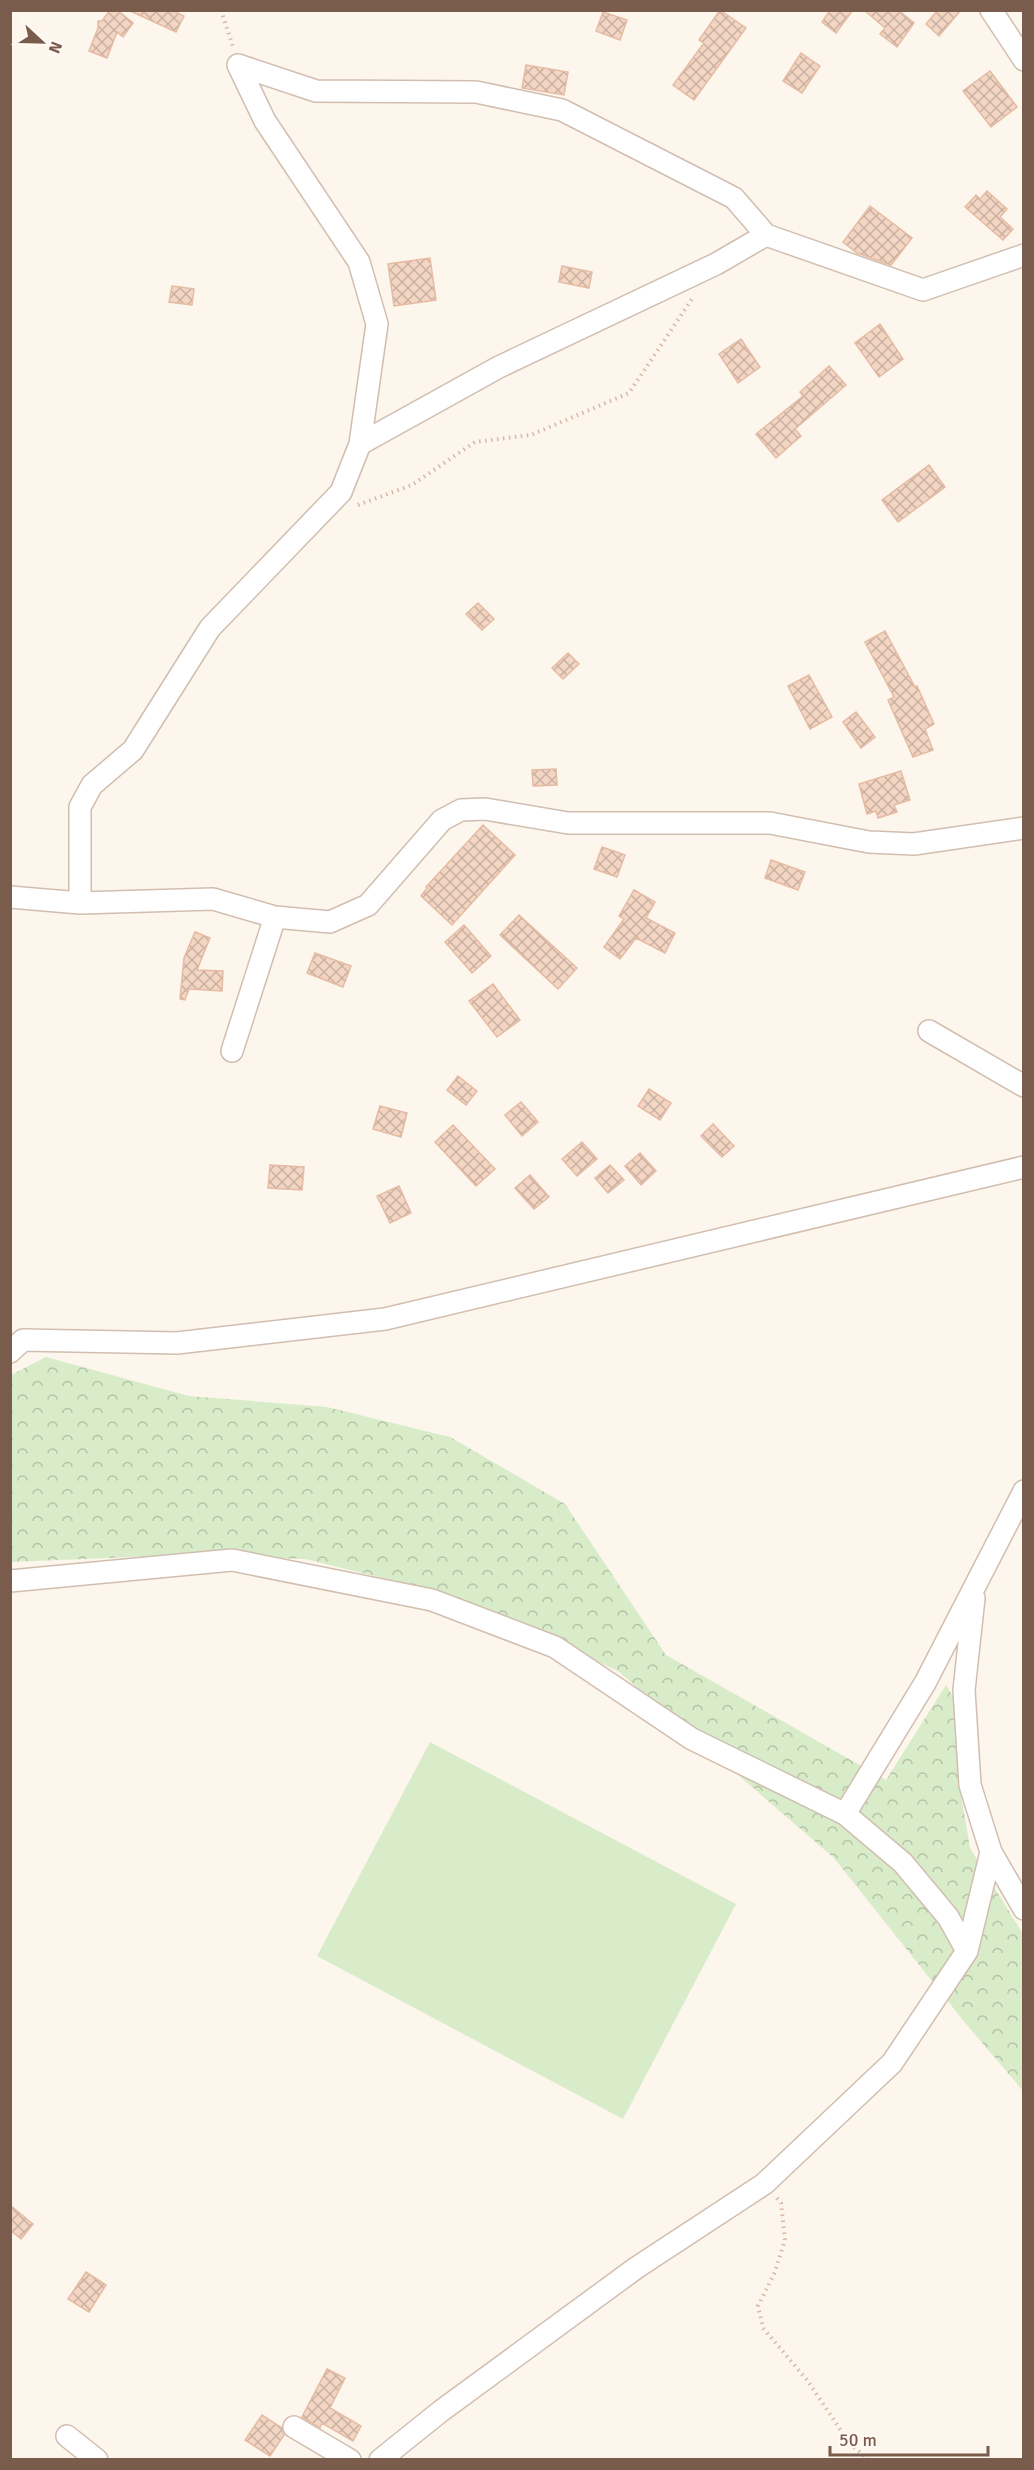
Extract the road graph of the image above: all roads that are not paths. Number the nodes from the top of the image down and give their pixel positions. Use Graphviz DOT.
graph roads {
  1 [pos="991,10"];
  2 [pos="1023,60"];
  3 [pos="766,235"];
  4 [pos="1023,255"];
  5 [pos="360,444"];
  6 [pos="1023,828"];
  7 [pos="10,897"];
  8 [pos="80,903"];
  9 [pos="275,917"];
  10 [pos="929,1031"];
  11 [pos="232,1051"];
  12 [pos="1023,1086"];
  13 [pos="1023,1167"];
  14 [pos="10,1352"];
  15 [pos="1023,1491"];
  16 [pos="10,1581"];
  17 [pos="975,1586"];
  18 [pos="845,1814"];
  19 [pos="991,1852"];
  20 [pos="1023,1909"];
  21 [pos="967,1951"];
  22 [pos="294,2427"];
  23 [pos="67,2436"];
  24 [pos="96,2460"];
  25 [pos="350,2460"];
  26 [pos="380,2460"];
  1 -- 2 [label="street"];
  3 -- 4 [label="street"];
  3 -- 5 [label="street"];
  3 -- 5 [label="street"];
  5 -- 8 [label="street"];
  6 -- 9 [label="street"];
  7 -- 8 [label="street"];
  8 -- 9 [label="street"];
  9 -- 11 [label="street"];
  10 -- 12 [label="street"];
  13 -- 14 [label="street"];
  15 -- 17 [label="street"];
  16 -- 18 [label="street"];
  17 -- 18 [label="street"];
  17 -- 19 [label="street"];
  18 -- 21 [label="street"];
  19 -- 20 [label="street"];
  19 -- 21 [label="street"];
  21 -- 26 [label="street"];
  22 -- 25 [label="street"];
  23 -- 24 [label="street"];
}
